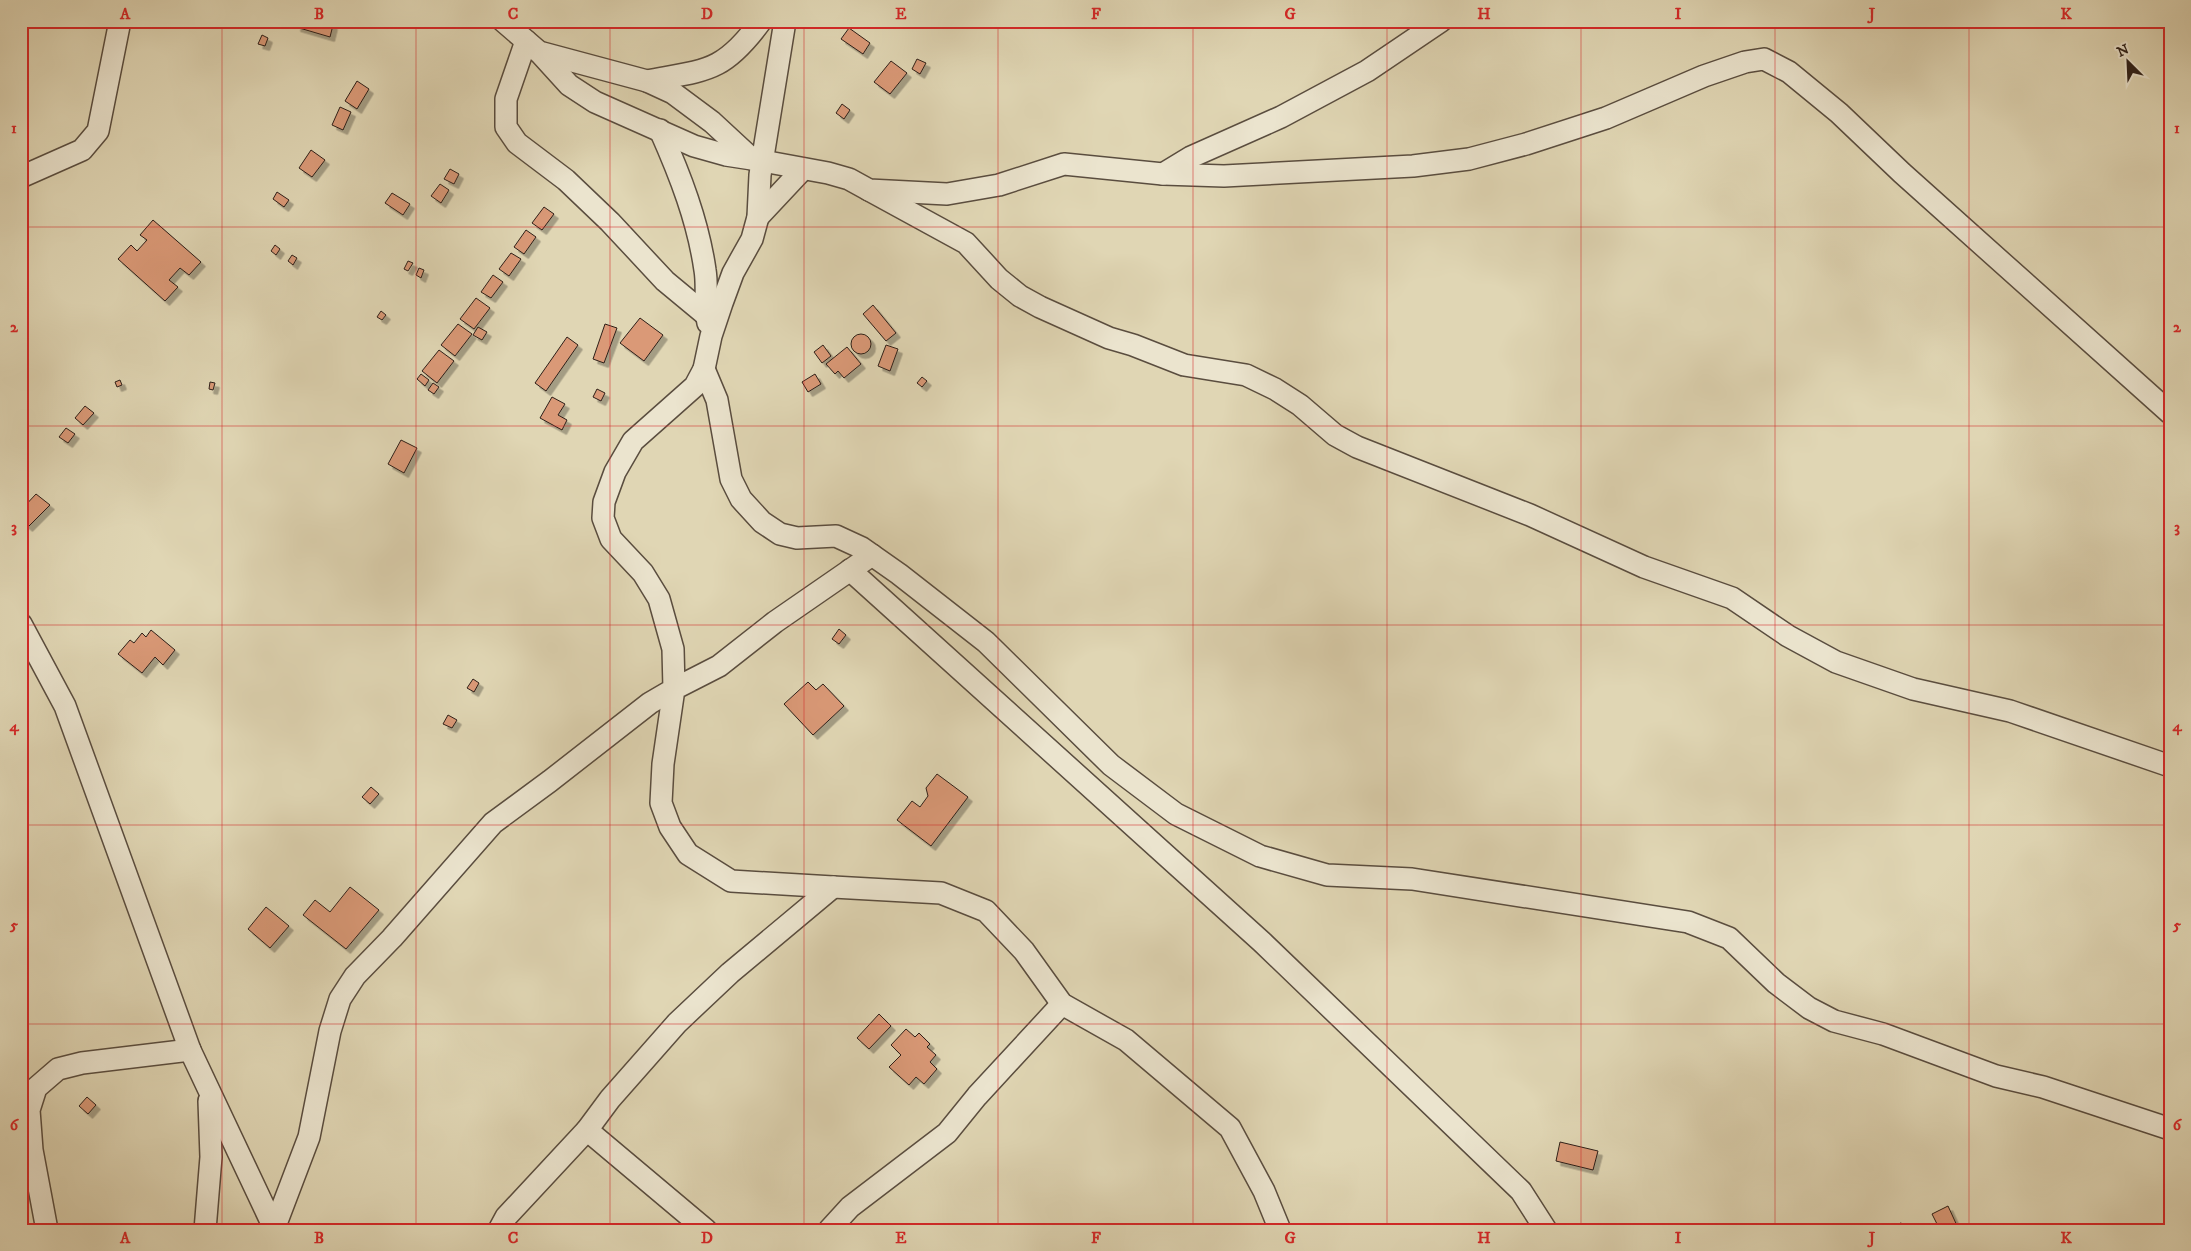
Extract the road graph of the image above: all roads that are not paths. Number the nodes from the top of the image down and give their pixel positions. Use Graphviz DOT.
graph roads {
  1 [pos="120,21"];
  2 [pos="503,21"];
  3 [pos="761,21"];
  4 [pos="785,21"];
  5 [pos="1441,21"];
  6 [pos="533,46"];
  7 [pos="647,80"];
  8 [pos="660,130"];
  9 [pos="757,160"];
  10 [pos="802,170"];
  11 [pos="1162,174"];
  12 [pos="21,177"];
  13 [pos="869,190"];
  14 [pos="758,217"];
  15 [pos="706,314"];
  16 [pos="711,336"];
  17 [pos="704,369"];
  18 [pos="2170,413"];
  19 [pos="872,555"];
  20 [pos="850,570"];
  21 [pos="21,624"];
  22 [pos="674,689"];
  23 [pos="2170,766"];
  24 [pos="833,887"];
  25 [pos="1062,1004"];
  26 [pos="190,1050"];
  27 [pos="209,1093"];
  28 [pos="2170,1129"];
  29 [pos="586,1130"];
  30 [pos="27,1153"];
  31 [pos="274,1229"];
  32 [pos="48,1230"];
  33 [pos="205,1230"];
  34 [pos="499,1230"];
  35 [pos="706,1230"];
  36 [pos="829,1230"];
  37 [pos="1280,1230"];
  38 [pos="1546,1230"];
  1 -- 12 [label="street"];
  2 -- 6 [label="street"];
  3 -- 7 [label="street"];
  4 -- 9 [label="street"];
  5 -- 11 [label="street"];
  6 -- 7 [label="street"];
  6 -- 8 [label="street"];
  6 -- 15 [label="street"];
  7 -- 9 [label="street"];
  8 -- 9 [label="street"];
  8 -- 15 [label="street"];
  9 -- 10 [label="street"];
  9 -- 14 [label="street"];
  10 -- 13 [label="street"];
  10 -- 14 [label="street"];
  11 -- 13 [label="street"];
  11 -- 18 [label="street"];
  13 -- 23 [label="street"];
  14 -- 16 [label="street"];
  15 -- 16 [label="street"];
  16 -- 17 [label="street"];
  17 -- 19 [label="street"];
  17 -- 22 [label="street"];
  19 -- 20 [label="street"];
  19 -- 28 [label="street"];
  20 -- 22 [label="street"];
  20 -- 38 [label="street"];
  21 -- 26 [label="street"];
  22 -- 24 [label="street"];
  22 -- 31 [label="street"];
  24 -- 25 [label="street"];
  24 -- 29 [label="street"];
  25 -- 36 [label="street"];
  25 -- 37 [label="street"];
  26 -- 27 [label="street"];
  26 -- 30 [label="street"];
  27 -- 31 [label="street"];
  27 -- 33 [label="street"];
  29 -- 34 [label="street"];
  29 -- 35 [label="street"];
  30 -- 32 [label="street"];
}
